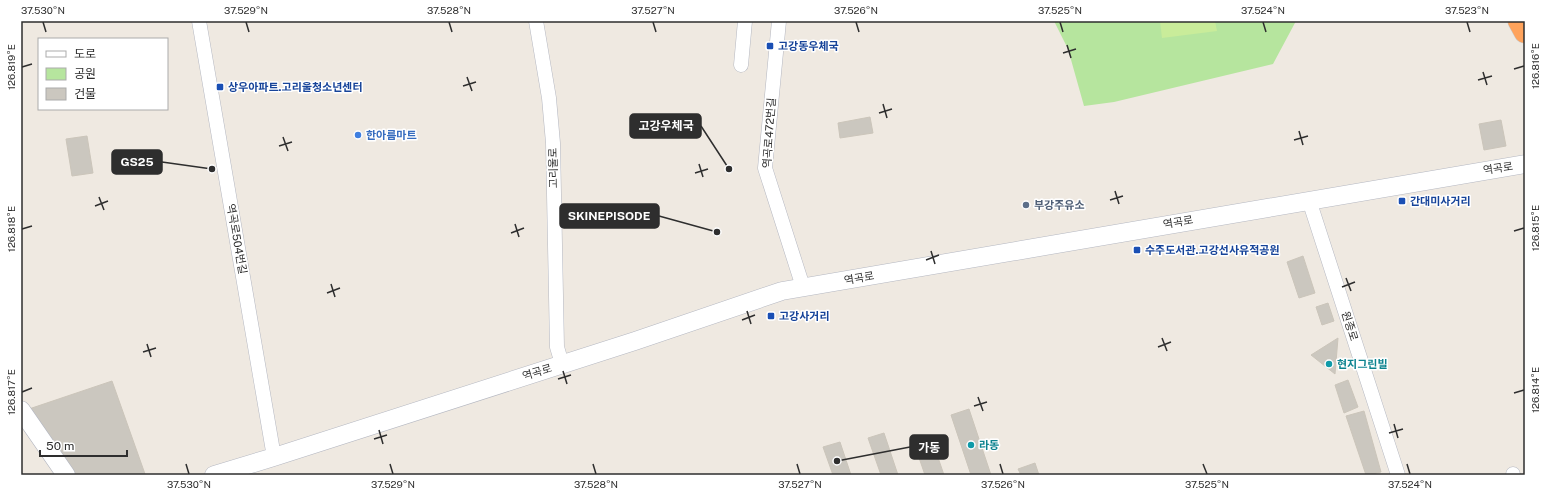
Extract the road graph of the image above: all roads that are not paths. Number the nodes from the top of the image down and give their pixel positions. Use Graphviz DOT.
graph roads {
  1 [pos="199,21"];
  2 [pos="536,21"];
  3 [pos="745,21"];
  4 [pos="779,21"];
  5 [pos="1519,21"];
  6 [pos="1525,32"];
  7 [pos="741,65"];
  8 [pos="1525,164"];
  9 [pos="1309,200"];
  10 [pos="804,287"];
  11 [pos="562,364"];
  12 [pos="21,410"];
  13 [pos="274,457"];
  14 [pos="66,475"];
  15 [pos="214,475"];
  16 [pos="1398,475"];
  1 -- 13 [label="street, 역곡로504번길"];
  2 -- 11 [label="street, 고리울로"];
  3 -- 7 [label="street"];
  4 -- 10 [label="street, 역곡로472번길"];
  5 -- 6 [label="highway"];
  8 -- 9 [label="street, 역곡로"];
  9 -- 10 [label="street, 역곡로"];
  9 -- 16 [label="street, 원종로"];
  10 -- 11 [label="street, 역곡로"];
  11 -- 13 [label="street, 역곡로"];
  12 -- 14 [label="street"];
  13 -- 15 [label="street, 역곡로"];
}
